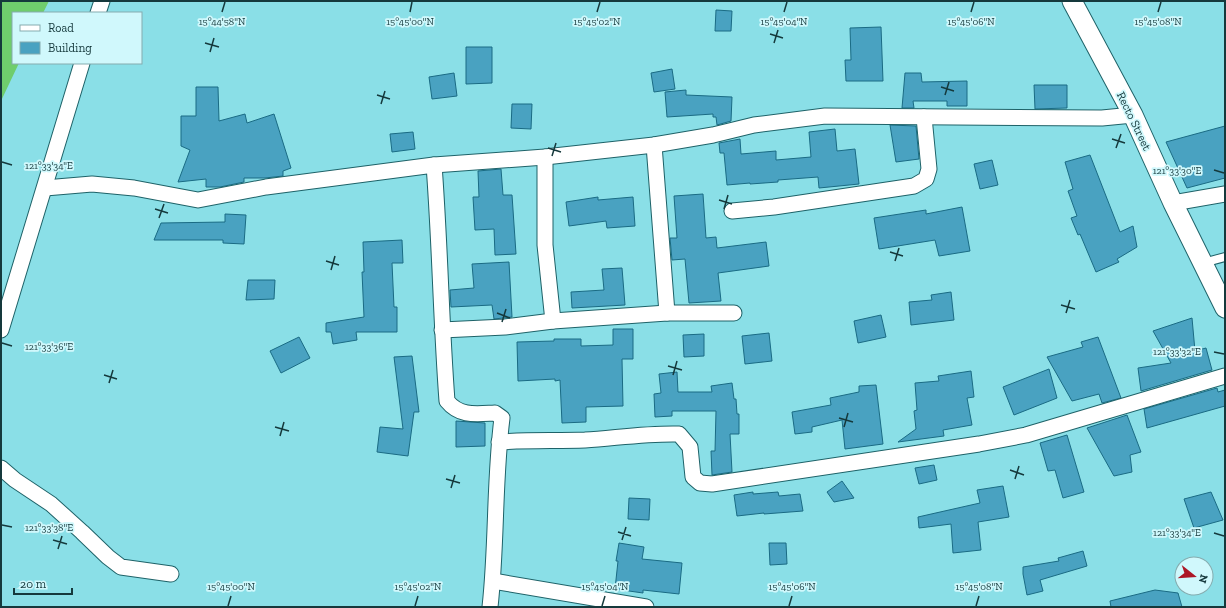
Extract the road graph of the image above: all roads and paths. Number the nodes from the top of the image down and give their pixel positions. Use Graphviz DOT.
graph roads {
  1 [pos="102,1"];
  2 [pos="1072,1"];
  3 [pos="98,12"];
  4 [pos="82,64"];
  5 [pos="1132,115"];
  6 [pos="924,117"];
  7 [pos="654,145"];
  8 [pos="545,157"];
  9 [pos="434,165"];
  10 [pos="45,188"];
  11 [pos="1225,194"];
  12 [pos="1173,203"];
  13 [pos="732,211"];
  14 [pos="1225,256"];
  15 [pos="1203,264"];
  16 [pos="1225,308"];
  17 [pos="667,313"];
  18 [pos="734,313"];
  19 [pos="553,321"];
  20 [pos="1,330"];
  21 [pos="442,330"];
  22 [pos="1225,376"];
  23 [pos="499,442"];
  24 [pos="1,468"];
  25 [pos="171,574"];
  26 [pos="493,581"];
  27 [pos="490,607"];
  28 [pos="646,607"];
  1 -- 3 [label="street"];
  2 -- 5 [label="street, Recto Street"];
  4 -- 10 [label="street"];
  5 -- 6 [label="street"];
  5 -- 12 [label="street, Recto Street"];
  6 -- 7 [label="street"];
  6 -- 13 [label="street"];
  7 -- 8 [label="street"];
  7 -- 17 [label="street"];
  8 -- 9 [label="street"];
  8 -- 19 [label="street"];
  9 -- 10 [label="street"];
  9 -- 21 [label="street"];
  10 -- 20 [label="street"];
  11 -- 12 [label="street"];
  12 -- 15 [label="street, Recto Street"];
  14 -- 15 [label="lane"];
  15 -- 16 [label="street, Recto Street"];
  17 -- 18 [label="street"];
  17 -- 19 [label="street"];
  19 -- 21 [label="street"];
  21 -- 23 [label="street"];
  22 -- 23 [label="street"];
  23 -- 26 [label="street"];
  24 -- 25 [label="street"];
  26 -- 27 [label="street"];
  26 -- 28 [label="street"];
}
